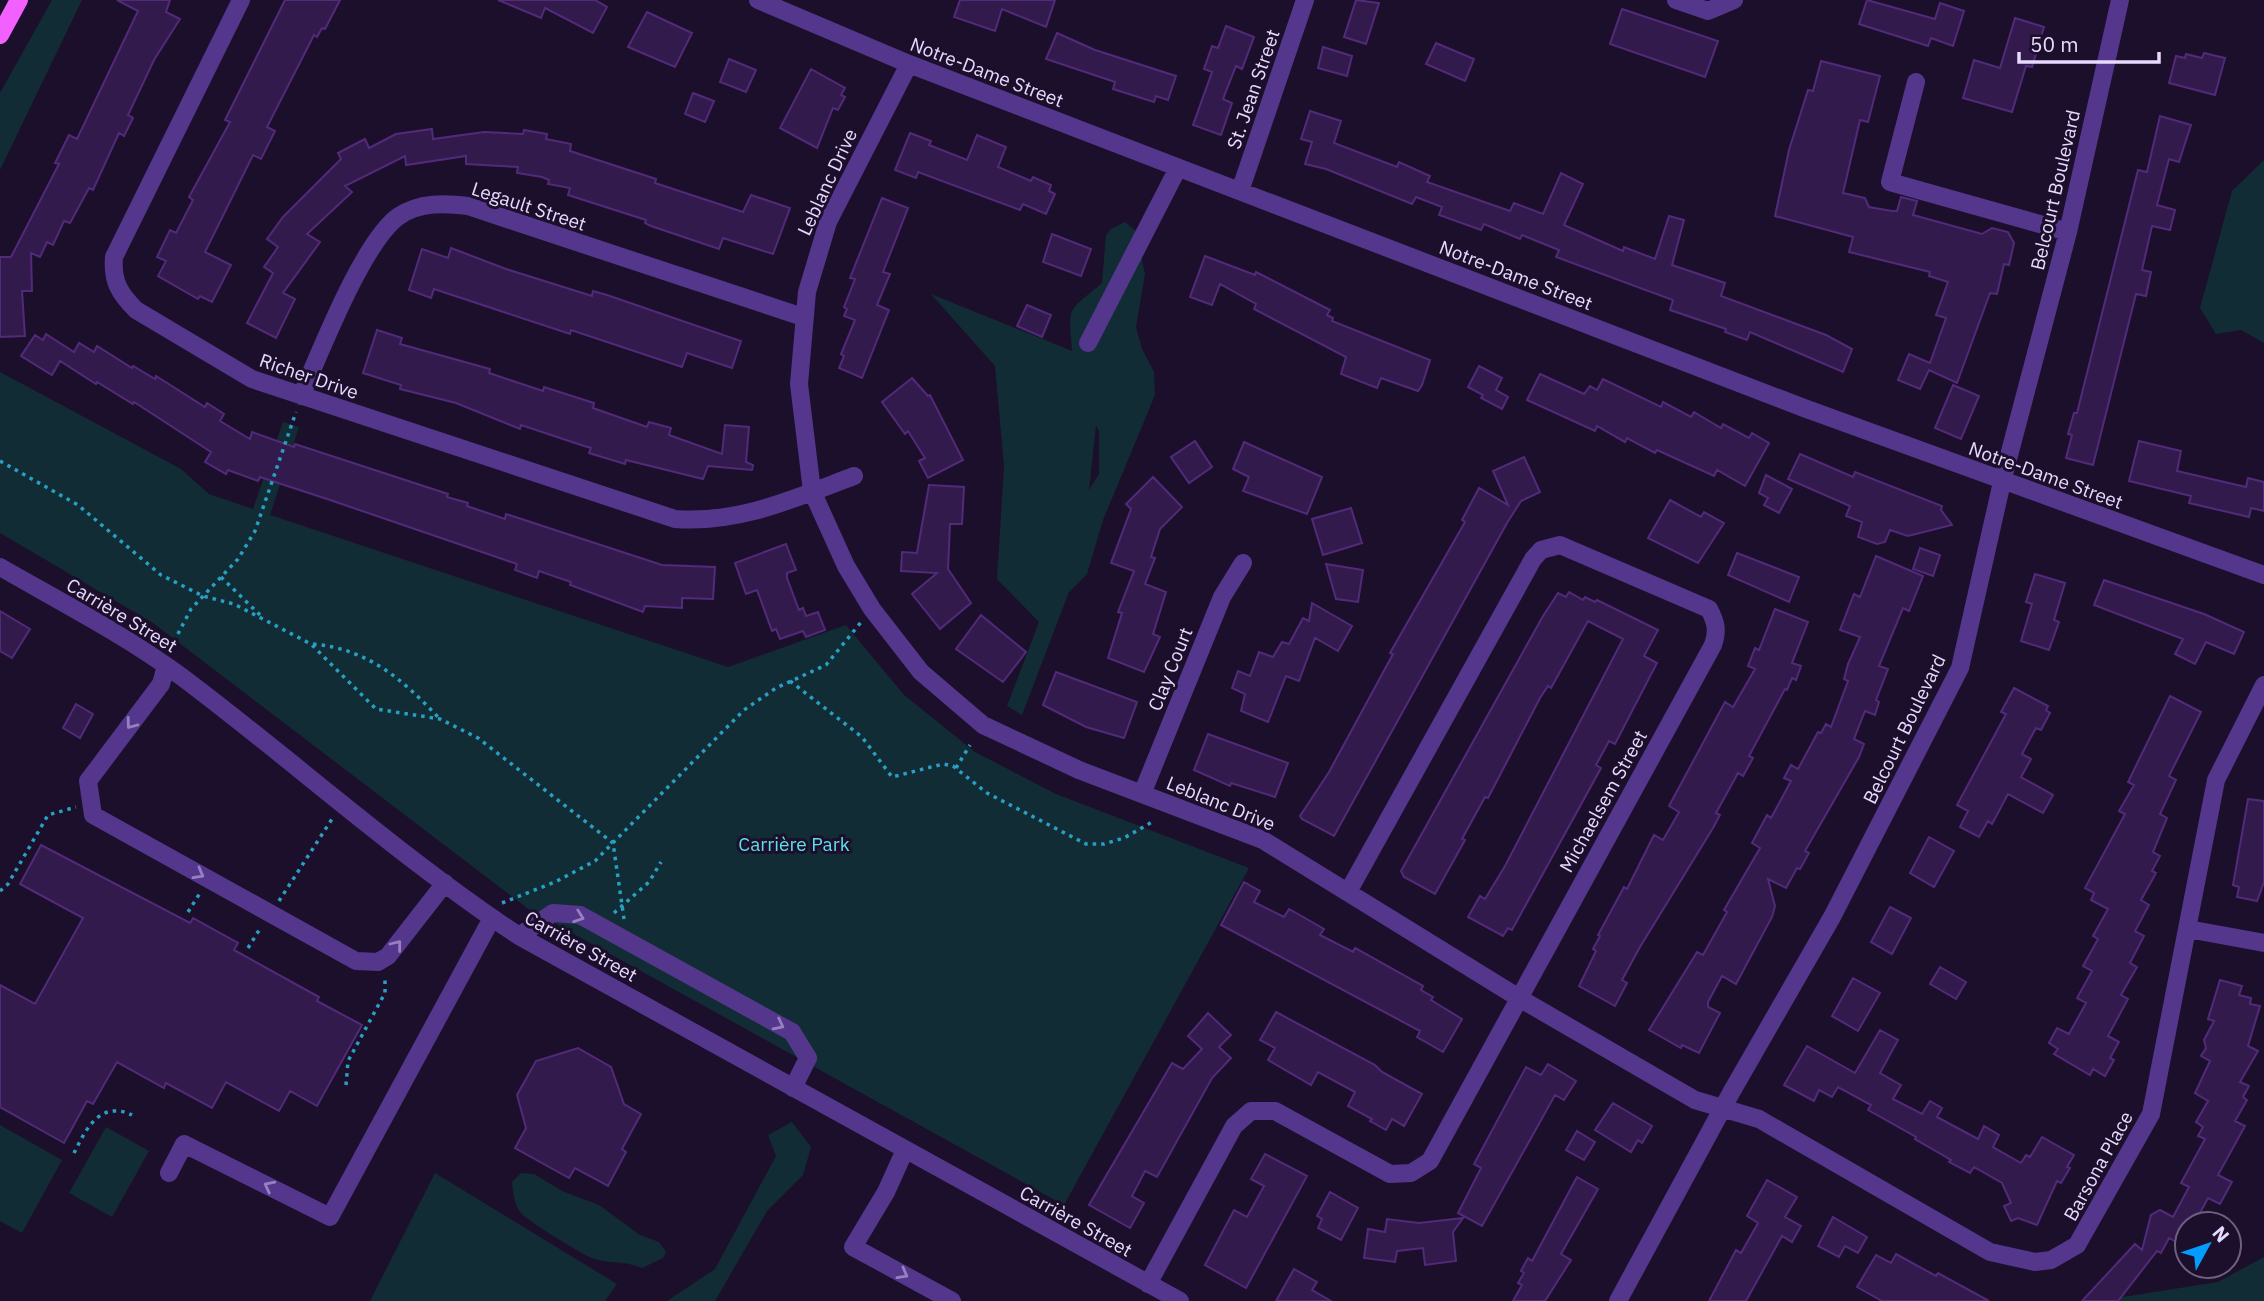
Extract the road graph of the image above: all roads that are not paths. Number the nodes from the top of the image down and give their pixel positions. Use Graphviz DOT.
graph roads {
  1 [pos="19,0"];
  2 [pos="241,0"];
  3 [pos="758,0"];
  4 [pos="1305,0"];
  5 [pos="1676,0"];
  6 [pos="1734,0"];
  7 [pos="2120,0"];
  8 [pos="0,35"];
  9 [pos="909,65"];
  10 [pos="1916,82"];
  11 [pos="1178,168"];
  12 [pos="1240,191"];
  13 [pos="2068,232"];
  14 [pos="803,317"];
  15 [pos="1088,343"];
  16 [pos="301,396"];
  17 [pos="854,476"];
  18 [pos="2002,482"];
  19 [pos="812,491"];
  20 [pos="1242,563"];
  21 [pos="0,567"];
  22 [pos="2264,575"];
  23 [pos="164,665"];
  24 [pos="2264,685"];
  25 [pos="1142,794"];
  26 [pos="446,883"];
  27 [pos="1349,892"];
  28 [pos="492,918"];
  29 [pos="2188,929"];
  30 [pos="519,936"];
  31 [pos="2264,943"];
  32 [pos="1520,998"];
  33 [pos="793,1088"];
  34 [pos="1723,1108"];
  35 [pos="905,1150"];
  36 [pos="169,1173"];
  37 [pos="1148,1284"];
  38 [pos="952,1301"];
  39 [pos="1180,1301"];
  40 [pos="1618,1301"];
  1 -- 8 [label="main road"];
  2 -- 16 [label="street, Richer Drive"];
  3 -- 9 [label="street, Notre-Dame Street"];
  4 -- 12 [label="street, St. Jean Street"];
  5 -- 6 [label="street"];
  7 -- 13 [label="street, Belcourt Boulevard"];
  9 -- 11 [label="street, Notre-Dame Street"];
  9 -- 14 [label="street, Leblanc Drive"];
  10 -- 13 [label="street"];
  11 -- 12 [label="street, Notre-Dame Street"];
  11 -- 15 [label="street"];
  12 -- 18 [label="street, Notre-Dame Street"];
  13 -- 18 [label="street, Belcourt Boulevard"];
  14 -- 16 [label="street, Legault Street"];
  14 -- 19 [label="street, Leblanc Drive"];
  16 -- 19 [label="street, Richer Drive"];
  17 -- 19 [label="street"];
  18 -- 22 [label="street, Notre-Dame Street"];
  18 -- 34 [label="street, Belcourt Boulevard"];
  19 -- 25 [label="street, Leblanc Drive"];
  20 -- 25 [label="street, Clay Court"];
  21 -- 23 [label="street, Carrière Street"];
  23 -- 26 [label="street, Carrière Street"];
  23 -- 26 [label="street, one-way"];
  24 -- 29 [label="street, Barsona Place"];
  25 -- 27 [label="street, Leblanc Drive"];
  26 -- 28 [label="street, Carrière Street"];
  27 -- 32 [label="street, Leblanc Drive"];
  27 -- 32 [label="street, Michaelsem Street"];
  28 -- 30 [label="street, Carrière Street"];
  28 -- 36 [label="street, one-way"];
  29 -- 31 [label="street"];
  29 -- 34 [label="street, Barsona Place"];
  30 -- 33 [label="street, Carrière Street"];
  30 -- 33 [label="street, one-way"];
  32 -- 34 [label="street, Leblanc Drive"];
  32 -- 37 [label="street, Michaelsem Street"];
  33 -- 35 [label="street, Carrière Street"];
  34 -- 40 [label="street, Belcourt Boulevard"];
  35 -- 37 [label="street, Carrière Street"];
  35 -- 38 [label="street, one-way"];
  37 -- 39 [label="street, Carrière Street"];
}
